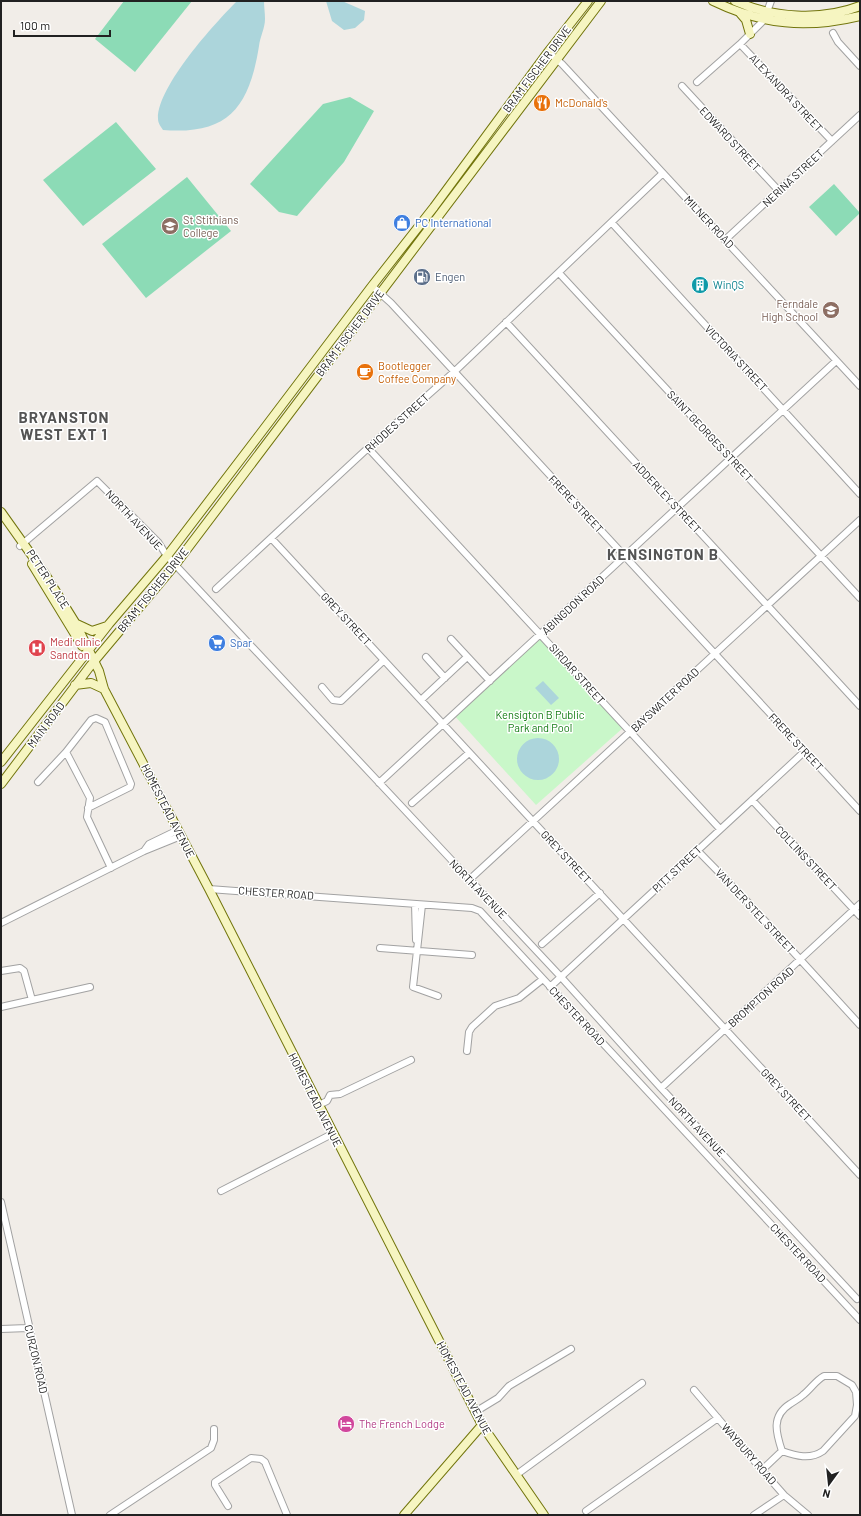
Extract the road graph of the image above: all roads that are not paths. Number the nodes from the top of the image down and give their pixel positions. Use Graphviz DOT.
graph roads {
  1 [pos="588,1"];
  2 [pos="601,1"];
  3 [pos="713,1"];
  4 [pos="736,1"];
  5 [pos="771,1"];
  6 [pos="860,6"];
  7 [pos="740,13"];
  8 [pos="765,16"];
  9 [pos="860,16"];
  10 [pos="834,33"];
  11 [pos="750,34"];
  12 [pos="740,44"];
  13 [pos="548,52"];
  14 [pos="556,59"];
  15 [pos="860,66"];
  16 [pos="696,82"];
  17 [pos="682,86"];
  18 [pos="860,115"];
  19 [pos="832,141"];
  20 [pos="663,173"];
  21 [pos="779,191"];
  22 [pos="612,223"];
  23 [pos="725,240"];
  24 [pos="559,273"];
  25 [pos="372,286"];
  26 [pos="380,293"];
  27 [pos="506,322"];
  28 [pos="836,361"];
  29 [pos="454,372"];
  30 [pos="860,386"];
  31 [pos="784,410"];
  32 [pos="368,448"];
  33 [pos="731,459"];
  34 [pos="860,494"];
  35 [pos="676,507"];
  36 [pos="1,512"];
  37 [pos="1,519"];
  38 [pos="860,520"];
  39 [pos="271,538"];
  40 [pos="22,545"];
  41 [pos="166,556"];
  42 [pos="821,556"];
  43 [pos="626,557"];
  44 [pos="175,565"];
  45 [pos="216,589"];
  46 [pos="860,598"];
  47 [pos="767,606"];
  48 [pos="76,624"];
  49 [pos="109,624"];
  50 [pos="541,634"];
  51 [pos="451,639"];
  52 [pos="88,652"];
  53 [pos="714,654"];
  54 [pos="426,657"];
  55 [pos="467,657"];
  56 [pos="384,660"];
  57 [pos="93,663"];
  58 [pos="445,678"];
  59 [pos="490,681"];
  60 [pos="75,685"];
  61 [pos="322,687"];
  62 [pos="104,689"];
  63 [pos="421,700"];
  64 [pos="860,706"];
  65 [pos="443,724"];
  66 [pos="630,732"];
  67 [pos="66,752"];
  68 [pos="804,752"];
  69 [pos="469,753"];
  70 [pos="1,762"];
  71 [pos="38,782"];
  72 [pos="379,783"];
  73 [pos="1,784"];
  74 [pos="752,800"];
  75 [pos="412,803"];
  76 [pos="88,808"];
  77 [pos="860,812"];
  78 [pos="533,822"];
  79 [pos="720,829"];
  80 [pos="179,833"];
  81 [pos="697,850"];
  82 [pos="111,868"];
  83 [pos="469,880"];
  84 [pos="209,889"];
  85 [pos="600,893"];
  86 [pos="419,904"];
  87 [pos="860,904"];
  88 [pos="854,910"];
  89 [pos="860,916"];
  90 [pos="624,918"];
  91 [pos="2,920"];
  92 [pos="542,944"];
  93 [pos="380,948"];
  94 [pos="417,949"];
  95 [pos="472,955"];
  96 [pos="801,960"];
  97 [pos="1,972"];
  98 [pos="561,976"];
  99 [pos="543,979"];
  100 [pos="90,987"];
  101 [pos="550,987"];
  102 [pos="438,996"];
  103 [pos="32,1000"];
  104 [pos="1,1007"];
  105 [pos="860,1025"];
  106 [pos="725,1029"];
  107 [pos="467,1051"];
  108 [pos="411,1060"];
  109 [pos="661,1088"];
  110 [pos="319,1106"];
  111 [pos="332,1134"];
  112 [pos="860,1175"];
  113 [pos="221,1191"];
  114 [pos="1,1202"];
  115 [pos="859,1298"];
  116 [pos="849,1308"];
  117 [pos="860,1320"];
  118 [pos="28,1328"];
  119 [pos="1,1329"];
  120 [pos="571,1348"];
  121 [pos="642,1383"];
  122 [pos="694,1390"];
  123 [pos="475,1412"];
  124 [pos="718,1418"];
  125 [pos="482,1425"];
  126 [pos="214,1428"];
  127 [pos="782,1451"];
  128 [pos="762,1470"];
  129 [pos="516,1475"];
  130 [pos="784,1495"];
  131 [pos="228,1506"];
  132 [pos="586,1511"];
  133 [pos="72,1515"];
  134 [pos="110,1515"];
  135 [pos="286,1515"];
  136 [pos="404,1515"];
  137 [pos="544,1515"];
  138 [pos="754,1515"];
  139 [pos="808,1515"];
  1 -- 13 [label="main road, BRAM FISCHER DRIVE"];
  2 -- 14 [label="main road, BRAM FISCHER DRIVE"];
  3 -- 7 [label="main road"];
  4 -- 8 [label="main road"];
  5 -- 8 [label="street"];
  6 -- 8 [label="main road"];
  7 -- 8 [label="main road"];
  7 -- 11 [label="main road"];
  8 -- 9 [label="main road"];
  8 -- 11 [label="street, ALEXANDRA STREET"];
  10 -- 15 [label="street"];
  11 -- 12 [label="street, ALEXANDRA STREET"];
  12 -- 16 [label="street, ALEXANDRA STREET"];
  12 -- 19 [label="street, ALEXANDRA STREET"];
  13 -- 14 [label="street, MILNER ROAD"];
  13 -- 25 [label="main road, BRAM FISCHER DRIVE"];
  14 -- 20 [label="street, MILNER ROAD"];
  14 -- 26 [label="main road, BRAM FISCHER DRIVE"];
  17 -- 21 [label="street, EDWARD STREET"];
  18 -- 19 [label="street, NERINA STREET"];
  19 -- 21 [label="street, NERINA STREET"];
  20 -- 22 [label="street, RHODES STREET"];
  20 -- 23 [label="street, MILNER ROAD"];
  21 -- 23 [label="street, NERINA STREET"];
  22 -- 24 [label="street, RHODES STREET"];
  22 -- 31 [label="street, VICTORIA STREET"];
  23 -- 28 [label="street, MILNER ROAD"];
  24 -- 27 [label="street, RHODES STREET"];
  24 -- 33 [label="street, SAINT GEORGES STREET"];
  25 -- 26 [label="street, FRERE STREET"];
  25 -- 41 [label="main road, BRAM FISCHER DRIVE"];
  26 -- 29 [label="street, FRERE STREET"];
  26 -- 44 [label="main road, BRAM FISCHER DRIVE"];
  27 -- 29 [label="street, RHODES STREET"];
  27 -- 35 [label="street, ADDERLEY STREET"];
  28 -- 30 [label="street, MILNER ROAD"];
  28 -- 31 [label="street, ABINGDON ROAD"];
  29 -- 32 [label="street, RHODES STREET"];
  29 -- 43 [label="street, FRERE STREET"];
  31 -- 33 [label="street, ABINGDON ROAD"];
  31 -- 34 [label="street, VICTORIA STREET"];
  32 -- 39 [label="street, RHODES STREET"];
  32 -- 50 [label="street, SIRDAR STREET"];
  33 -- 35 [label="street, ABINGDON ROAD"];
  33 -- 42 [label="street, SAINT GEORGES STREET"];
  35 -- 43 [label="street, ABINGDON ROAD"];
  35 -- 47 [label="street, ADDERLEY STREET"];
  36 -- 40 [label="main road, PETER PLACE"];
  37 -- 40 [label="main road, PETER PLACE"];
  38 -- 42 [label="street, BAYSWATER ROAD"];
  39 -- 45 [label="street, RHODES STREET"];
  39 -- 56 [label="street, GREY STREET"];
  40 -- 41 [label="street, NORTH AVENUE"];
  40 -- 48 [label="main road, PETER PLACE"];
  40 -- 52 [label="main road, PETER PLACE"];
  41 -- 44 [label="street, NORTH AVENUE"];
  41 -- 49 [label="main road, BRAM FISCHER DRIVE"];
  42 -- 46 [label="street, SAINT GEORGES STREET"];
  42 -- 47 [label="street, BAYSWATER ROAD"];
  43 -- 50 [label="street, ABINGDON ROAD"];
  43 -- 53 [label="street, FRERE STREET"];
  44 -- 57 [label="main road, BRAM FISCHER DRIVE"];
  44 -- 72 [label="street, NORTH AVENUE"];
  47 -- 53 [label="street, BAYSWATER ROAD"];
  47 -- 64 [label="street, ADDERLEY STREET"];
  48 -- 49 [label="main road"];
  48 -- 52 [label="main road, PETER PLACE"];
  49 -- 52 [label="main road, BRAM FISCHER DRIVE"];
  50 -- 59 [label="street, ABINGDON ROAD"];
  50 -- 66 [label="street, SIRDAR STREET"];
  51 -- 55 [label="street"];
  52 -- 57 [label="main road, HOMESTEAD AVENUE"];
  52 -- 70 [label="main road, MAIN ROAD"];
  53 -- 66 [label="street, BAYSWATER ROAD"];
  53 -- 68 [label="street, FRERE STREET"];
  54 -- 58 [label="street"];
  55 -- 58 [label="street"];
  55 -- 59 [label="street"];
  56 -- 61 [label="street"];
  56 -- 63 [label="street, GREY STREET"];
  57 -- 60 [label="main road, MAIN ROAD"];
  57 -- 62 [label="main road, HOMESTEAD AVENUE"];
  58 -- 63 [label="street"];
  59 -- 65 [label="street, ABINGDON ROAD"];
  60 -- 62 [label="main road"];
  60 -- 73 [label="main road, MAIN ROAD"];
  62 -- 80 [label="main road, HOMESTEAD AVENUE"];
  63 -- 65 [label="street, GREY STREET"];
  65 -- 69 [label="street, GREY STREET"];
  65 -- 72 [label="street, ABINGDON ROAD"];
  66 -- 78 [label="street, BAYSWATER ROAD"];
  66 -- 79 [label="street, SIRDAR STREET"];
  67 -- 71 [label="street"];
  67 -- 76 [label="street"];
  67 -- 76 [label="street"];
  68 -- 74 [label="street, PITT STREET"];
  68 -- 77 [label="street, FRERE STREET"];
  69 -- 75 [label="street"];
  69 -- 78 [label="street, GREY STREET"];
  72 -- 83 [label="street, NORTH AVENUE"];
  74 -- 79 [label="street, PITT STREET"];
  74 -- 88 [label="street, COLLINS STREET"];
  76 -- 82 [label="street"];
  78 -- 83 [label="street, BAYSWATER ROAD"];
  78 -- 85 [label="street, GREY STREET"];
  79 -- 81 [label="street, PITT STREET"];
  80 -- 82 [label="street"];
  80 -- 84 [label="main road, HOMESTEAD AVENUE"];
  81 -- 90 [label="street, PITT STREET"];
  81 -- 96 [label="street, VAN DER STEL STREET"];
  82 -- 91 [label="street"];
  83 -- 98 [label="street, NORTH AVENUE"];
  84 -- 86 [label="street, CHESTER ROAD"];
  84 -- 110 [label="main road, HOMESTEAD AVENUE"];
  85 -- 90 [label="street, GREY STREET"];
  85 -- 92 [label="street"];
  86 -- 94 [label="street"];
  86 -- 99 [label="street, CHESTER ROAD"];
  87 -- 88 [label="street, BROMPTON ROAD"];
  88 -- 89 [label="street, COLLINS STREET"];
  88 -- 96 [label="street, BROMPTON ROAD"];
  90 -- 98 [label="street, PITT STREET"];
  90 -- 106 [label="street, GREY STREET"];
  93 -- 94 [label="street"];
  94 -- 95 [label="street"];
  94 -- 102 [label="street"];
  96 -- 105 [label="street, VAN DER STEL STREET"];
  96 -- 106 [label="street, BROMPTON ROAD"];
  97 -- 103 [label="street"];
  98 -- 101 [label="street, PITT STREET"];
  98 -- 109 [label="street, NORTH AVENUE"];
  99 -- 101 [label="street, CHESTER ROAD"];
  99 -- 107 [label="street"];
  100 -- 103 [label="street"];
  101 -- 116 [label="street, CHESTER ROAD"];
  103 -- 104 [label="street"];
  106 -- 109 [label="street, BROMPTON ROAD"];
  106 -- 112 [label="street, GREY STREET"];
  108 -- 110 [label="street"];
  109 -- 115 [label="street, NORTH AVENUE"];
  110 -- 111 [label="main road, HOMESTEAD AVENUE"];
  111 -- 113 [label="street"];
  111 -- 123 [label="main road, HOMESTEAD AVENUE"];
  114 -- 118 [label="street, CURZON ROAD"];
  115 -- 116 [label="street"];
  116 -- 117 [label="street, CHESTER ROAD"];
  118 -- 119 [label="street"];
  118 -- 133 [label="street, CURZON ROAD"];
  120 -- 123 [label="street"];
  121 -- 129 [label="street"];
  122 -- 124 [label="street, WAYBURY ROAD"];
  123 -- 125 [label="main road, HOMESTEAD AVENUE"];
  124 -- 128 [label="street, WAYBURY ROAD"];
  124 -- 132 [label="street"];
  125 -- 129 [label="main road, HOMESTEAD AVENUE"];
  125 -- 136 [label="main road"];
  126 -- 134 [label="street"];
  127 -- 127 [label="street"];
  127 -- 128 [label="street"];
  128 -- 130 [label="street, WAYBURY ROAD"];
  129 -- 137 [label="main road, HOMESTEAD AVENUE"];
  130 -- 138 [label="street"];
  130 -- 139 [label="street, WAYBURY ROAD"];
  131 -- 135 [label="street"];
}
